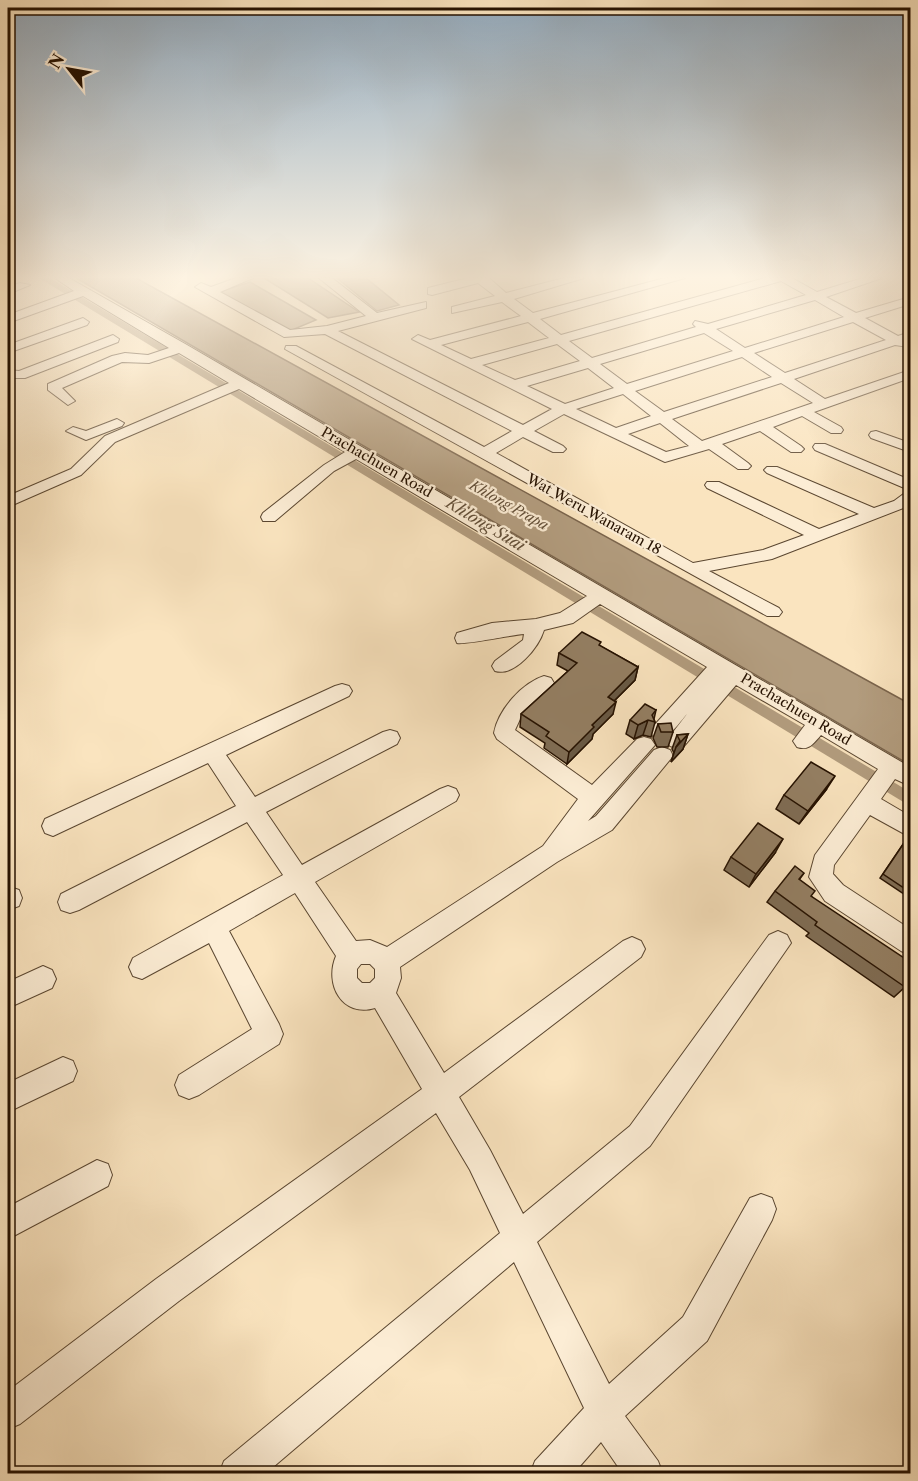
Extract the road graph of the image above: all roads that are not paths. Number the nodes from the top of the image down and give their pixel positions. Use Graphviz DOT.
graph roads {
  1 [pos="92,347"];
  2 [pos="162,347"];
  3 [pos="360,347"];
  4 [pos="435,347"];
  5 [pos="530,347"];
  6 [pos="569,347"];
  7 [pos="644,347"];
  8 [pos="735,347"];
  9 [pos="759,347"];
  10 [pos="877,347"];
  11 [pos="291,349"];
  12 [pos="743,352"];
  13 [pos="171,353"];
  14 [pos="590,363"];
  15 [pos="470,364"];
  16 [pos="8,374"];
  17 [pos="910,374"];
  18 [pos="783,378"];
  19 [pos="204,385"];
  20 [pos="514,385"];
  21 [pos="230,388"];
  22 [pos="624,389"];
  23 [pos="68,401"];
  24 [pos="824,405"];
  25 [pos="562,409"];
  26 [pos="159,412"];
  27 [pos="804,412"];
  28 [pos="661,417"];
  29 [pos="762,426"];
  30 [pos="836,430"];
  31 [pos="522,431"];
  32 [pos="73,432"];
  33 [pos="615,433"];
  34 [pos="876,435"];
  35 [pos="706,445"];
  36 [pos="820,447"];
  37 [pos="910,448"];
  38 [pos="558,449"];
  39 [pos="796,449"];
  40 [pos="358,451"];
  41 [pos="484,453"];
  42 [pos="743,466"];
  43 [pos="772,470"];
  44 [pos="713,485"];
  45 [pos="910,486"];
  46 [pos="910,495"];
  47 [pos="8,502"];
  48 [pos="874,514"];
  49 [pos="269,517"];
  50 [pos="818,536"];
  51 [pos="692,568"];
  52 [pos="602,594"];
  53 [pos="773,612"];
  54 [pos="536,626"];
  55 [pos="464,638"];
  56 [pos="502,666"];
  57 [pos="728,669"];
  58 [pos="544,683"];
  59 [pos="342,691"];
  60 [pos="390,738"];
  61 [pos="661,743"];
  62 [pos="212,752"];
  63 [pos="910,777"];
  64 [pos="877,785"];
  65 [pos="448,795"];
  66 [pos="593,798"];
  67 [pos="252,808"];
  68 [pos="52,826"];
  69 [pos="910,827"];
  70 [pos="549,855"];
  71 [pos="300,880"];
  72 [pos="70,902"];
  73 [pos="214,927"];
  74 [pos="778,943"];
  75 [pos="910,943"];
  76 [pos="632,950"];
  77 [pos="352,957"];
  78 [pos="141,967"];
  79 [pos="383,977"];
  80 [pos="43,979"];
  81 [pos="8,995"];
  82 [pos="63,1071"];
  83 [pos="189,1085"];
  84 [pos="440,1093"];
  85 [pos="8,1098"];
  86 [pos="97,1175"];
  87 [pos="761,1209"];
  88 [pos="8,1224"];
  89 [pos="519,1240"];
  90 [pos="8,1412"];
  91 [pos="604,1412"];
  92 [pos="237,1473"];
  93 [pos="548,1473"];
  94 [pos="645,1473"];
  1 -- 16 [label="street"];
  2 -- 13 [label="street, Prachachuen Road"];
  3 -- 31 [label="street"];
  4 -- 15 [label="street"];
  5 -- 15 [label="street"];
  6 -- 14 [label="street"];
  7 -- 14 [label="street"];
  8 -- 12 [label="street"];
  9 -- 12 [label="street"];
  10 -- 18 [label="street"];
  11 -- 41 [label="street, Wat Weru Wanaram 18"];
  12 -- 18 [label="street"];
  12 -- 22 [label="street"];
  13 -- 21 [label="street, Prachachuen Road"];
  13 -- 23 [label="street"];
  14 -- 20 [label="street"];
  14 -- 22 [label="street"];
  15 -- 20 [label="street"];
  17 -- 24 [label="street"];
  18 -- 24 [label="street"];
  18 -- 28 [label="street"];
  19 -- 26 [label="street"];
  20 -- 25 [label="street"];
  21 -- 26 [label="street"];
  21 -- 40 [label="street, Prachachuen Road"];
  22 -- 25 [label="street"];
  22 -- 28 [label="street"];
  24 -- 27 [label="street"];
  25 -- 31 [label="street"];
  25 -- 33 [label="street"];
  26 -- 32 [label="street"];
  26 -- 47 [label="street"];
  27 -- 29 [label="street"];
  27 -- 30 [label="street"];
  28 -- 33 [label="street"];
  28 -- 35 [label="street"];
  29 -- 35 [label="street"];
  29 -- 39 [label="street"];
  31 -- 38 [label="street"];
  31 -- 41 [label="street"];
  33 -- 35 [label="street"];
  34 -- 37 [label="street"];
  35 -- 42 [label="street"];
  36 -- 45 [label="street"];
  40 -- 49 [label="street"];
  40 -- 52 [label="street, Prachachuen Road"];
  41 -- 51 [label="street, Wat Weru Wanaram 18"];
  43 -- 48 [label="street"];
  44 -- 50 [label="street"];
  46 -- 48 [label="street"];
  48 -- 50 [label="street"];
  50 -- 51 [label="street"];
  51 -- 53 [label="street, Wat Weru Wanaram 18"];
  52 -- 54 [label="street"];
  52 -- 57 [label="street, Prachachuen Road"];
  54 -- 55 [label="street"];
  54 -- 56 [label="street"];
  57 -- 61 [label="street"];
  57 -- 64 [label="street, Prachachuen Road"];
  58 -- 66 [label="street"];
  59 -- 62 [label="street"];
  60 -- 67 [label="street"];
  61 -- 66 [label="street"];
  61 -- 70 [label="street"];
  62 -- 67 [label="street"];
  62 -- 68 [label="street"];
  63 -- 64 [label="street, Prachachuen Road"];
  64 -- 69 [label="street"];
  64 -- 75 [label="street"];
  65 -- 71 [label="street"];
  66 -- 70 [label="street"];
  67 -- 71 [label="street"];
  67 -- 72 [label="street"];
  70 -- 79 [label="street"];
  71 -- 73 [label="street"];
  71 -- 77 [label="street"];
  73 -- 78 [label="street"];
  73 -- 83 [label="street"];
  74 -- 89 [label="street"];
  76 -- 84 [label="street"];
  77 -- 79 [label="street"];
  77 -- 79 [label="street"];
  79 -- 84 [label="street"];
  80 -- 81 [label="street"];
  82 -- 85 [label="street"];
  84 -- 89 [label="street"];
  84 -- 90 [label="street"];
  86 -- 88 [label="street"];
  87 -- 91 [label="street"];
  89 -- 91 [label="street"];
  89 -- 92 [label="street"];
  91 -- 93 [label="street"];
  91 -- 94 [label="street"];
}
